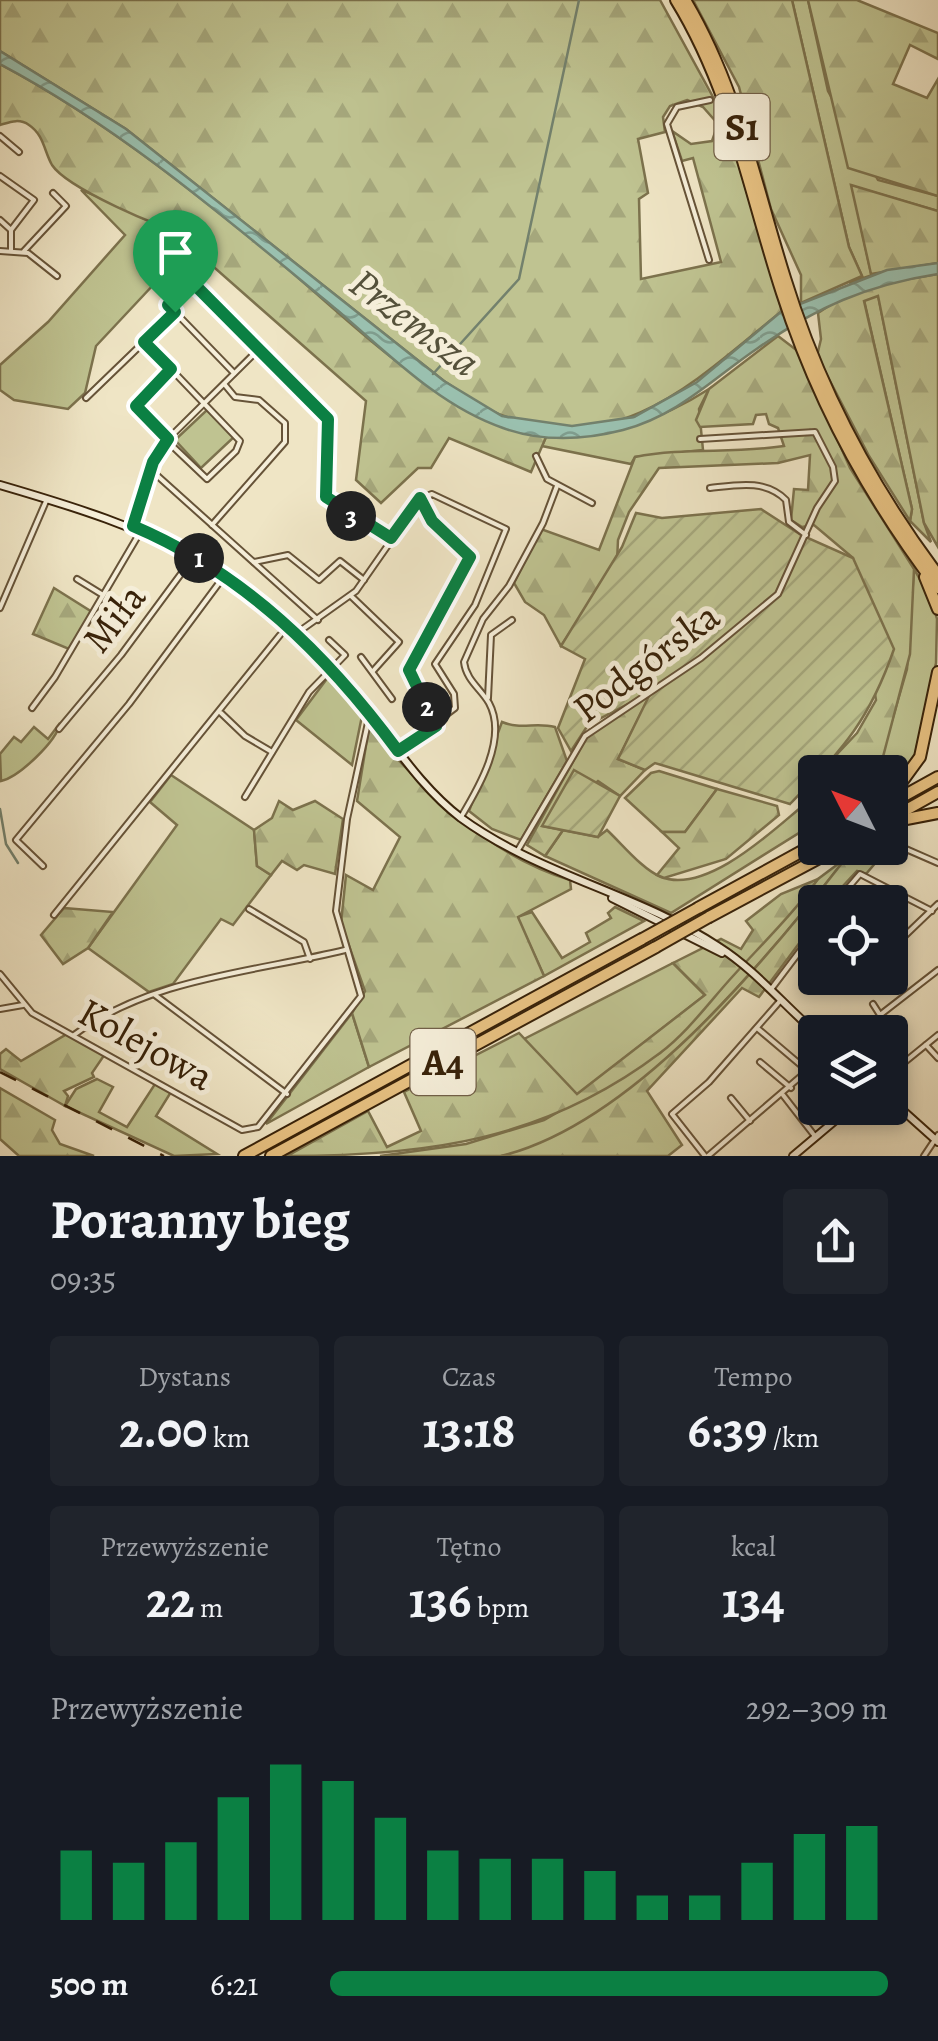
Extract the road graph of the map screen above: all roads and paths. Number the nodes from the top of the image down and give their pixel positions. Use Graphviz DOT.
graph roads {
  1 [pos="676,0"];
  2 [pos="684,0"];
  3 [pos="719,84"];
  4 [pos="710,100"];
  5 [pos="729,110"];
  6 [pos="0,136"];
  7 [pos="20,152"];
  8 [pos="0,176"];
  9 [pos="52,193"];
  10 [pos="0,220"];
  11 [pos="10,230"];
  12 [pos="11,250"];
  13 [pos="0,251"];
  14 [pos="24,251"];
  15 [pos="708,260"];
  16 [pos="776,264"];
  17 [pos="57,276"];
  18 [pos="175,312"];
  19 [pos="144,342"];
  20 [pos="260,349"];
  21 [pos="171,369"];
  22 [pos="234,374"];
  23 [pos="224,384"];
  24 [pos="86,398"];
  25 [pos="206,402"];
  26 [pos="700,439"];
  27 [pos="167,440"];
  28 [pos="536,456"];
  29 [pos="151,470"];
  30 [pos="0,484"];
  31 [pos="557,486"];
  32 [pos="710,488"];
  33 [pos="46,498"];
  34 [pos="420,498"];
  35 [pos="592,503"];
  36 [pos="212,525"];
  37 [pos="133,526"];
  38 [pos="142,530"];
  39 [pos="806,536"];
  40 [pos="391,538"];
  41 [pos="194,556"];
  42 [pos="254,562"];
  43 [pos="931,567"];
  44 [pos="225,575"];
  45 [pos="77,580"];
  46 [pos="364,580"];
  47 [pos="938,588"];
  48 [pos="104,596"];
  49 [pos="351,596"];
  50 [pos="0,608"];
  51 [pos="938,609"];
  52 [pos="318,620"];
  53 [pos="512,620"];
  54 [pos="297,634"];
  55 [pos="280,635"];
  56 [pos="329,640"];
  57 [pos="361,657"];
  58 [pos="331,670"];
  59 [pos="374,671"];
  60 [pos="938,672"];
  61 [pos="392,699"];
  62 [pos="488,701"];
  63 [pos="32,708"];
  64 [pos="219,711"];
  65 [pos="372,716"];
  66 [pos="436,726"];
  67 [pos="60,728"];
  68 [pos="398,751"];
  69 [pos="272,752"];
  70 [pos="908,775"];
  71 [pos="938,777"];
  72 [pos="908,792"];
  73 [pos="938,792"];
  74 [pos="244,797"];
  75 [pos="908,810"];
  76 [pos="938,814"];
  77 [pos="461,817"];
  78 [pos="908,818"];
  79 [pos="518,850"];
  80 [pos="908,850"];
  81 [pos="798,853"];
  82 [pos="938,862"];
  83 [pos="807,865"];
  84 [pos="43,866"];
  85 [pos="851,885"];
  86 [pos="881,885"];
  87 [pos="908,899"];
  88 [pos="938,904"];
  89 [pos="249,909"];
  90 [pos="932,911"];
  91 [pos="54,915"];
  92 [pos="908,933"];
  93 [pos="344,950"];
  94 [pos="798,954"];
  95 [pos="310,959"];
  96 [pos="938,970"];
  97 [pos="0,974"];
  98 [pos="770,992"];
  99 [pos="154,994"];
  100 [pos="780,1001"];
  101 [pos="873,1004"];
  102 [pos="24,1005"];
  103 [pos="0,1010"];
  104 [pos="798,1017"];
  105 [pos="757,1028"];
  106 [pos="73,1035"];
  107 [pos="938,1035"];
  108 [pos="926,1045"];
  109 [pos="938,1058"];
  110 [pos="908,1060"];
  111 [pos="760,1062"];
  112 [pos="798,1063"];
  113 [pos="798,1081"];
  114 [pos="791,1088"];
  115 [pos="287,1094"];
  116 [pos="783,1096"];
  117 [pos="731,1098"];
  118 [pos="908,1114"];
  119 [pos="751,1121"];
  120 [pos="830,1125"];
  121 [pos="816,1137"];
  122 [pos="937,1139"];
  123 [pos="244,1156"];
  124 [pos="271,1156"];
  125 [pos="707,1156"];
  126 [pos="793,1156"];
  127 [pos="924,1156"];
  1 -- 3 [label="highway, S1"];
  2 -- 16 [label="highway, S1"];
  3 -- 4 [label="street"];
  3 -- 5 [label="highway, S1"];
  4 -- 5 [label="street"];
  4 -- 15 [label="street"];
  5 -- 16 [label="highway, S1"];
  6 -- 7 [label="street"];
  8 -- 11 [label="street"];
  9 -- 14 [label="street"];
  10 -- 11 [label="street"];
  11 -- 12 [label="street"];
  12 -- 13 [label="street"];
  12 -- 14 [label="street"];
  14 -- 17 [label="street"];
  16 -- 43 [label="highway, S1"];
  18 -- 19 [label="street"];
  18 -- 20 [label="street"];
  18 -- 22 [label="street"];
  19 -- 21 [label="street"];
  19 -- 24 [label="street"];
  20 -- 22 [label="street"];
  20 -- 40 [label="street"];
  21 -- 25 [label="street"];
  21 -- 27 [label="street"];
  22 -- 23 [label="street"];
  23 -- 25 [label="street"];
  23 -- 36 [label="street"];
  25 -- 27 [label="street"];
  25 -- 27 [label="street"];
  26 -- 39 [label="street, Podgórska"];
  27 -- 29 [label="street"];
  28 -- 31 [label="street"];
  29 -- 36 [label="street"];
  29 -- 37 [label="street"];
  30 -- 33 [label="main road"];
  31 -- 35 [label="street"];
  31 -- 62 [label="street"];
  32 -- 39 [label="street"];
  33 -- 37 [label="main road"];
  33 -- 50 [label="street"];
  34 -- 40 [label="street"];
  34 -- 66 [label="street"];
  34 -- 66 [label="street"];
  36 -- 42 [label="street"];
  37 -- 38 [label="main road"];
  38 -- 41 [label="main road"];
  38 -- 48 [label="street"];
  39 -- 79 [label="street, Podgórska"];
  40 -- 46 [label="street"];
  41 -- 44 [label="main road"];
  41 -- 67 [label="street, Miła"];
  42 -- 46 [label="street"];
  42 -- 52 [label="street"];
  43 -- 47 [label="highway, S1"];
  43 -- 51 [label="highway"];
  44 -- 54 [label="main road"];
  44 -- 84 [label="street"];
  45 -- 48 [label="street"];
  46 -- 49 [label="street"];
  48 -- 63 [label="street"];
  49 -- 52 [label="street"];
  49 -- 59 [label="street"];
  52 -- 54 [label="street"];
  53 -- 62 [label="street"];
  54 -- 58 [label="main road"];
  55 -- 64 [label="street"];
  56 -- 58 [label="street"];
  57 -- 59 [label="street"];
  58 -- 65 [label="main road"];
  58 -- 69 [label="street"];
  59 -- 61 [label="street"];
  60 -- 70 [label="highway"];
  62 -- 77 [label="street"];
  64 -- 69 [label="street"];
  64 -- 91 [label="street"];
  65 -- 68 [label="main road"];
  65 -- 93 [label="street"];
  66 -- 68 [label="street"];
  68 -- 77 [label="main road"];
  69 -- 74 [label="street"];
  71 -- 72 [label="highway"];
  73 -- 75 [label="highway"];
  76 -- 78 [label="highway"];
  77 -- 79 [label="main road"];
  79 -- 98 [label="main road"];
  80 -- 82 [label="street"];
  81 -- 123 [label="highway, A4, bridge"];
  83 -- 124 [label="highway, A4, bridge"];
  85 -- 86 [label="street"];
  87 -- 90 [label="street"];
  88 -- 90 [label="street"];
  89 -- 95 [label="street"];
  90 -- 92 [label="street"];
  93 -- 95 [label="street"];
  93 -- 115 [label="street"];
  94 -- 98 [label="street"];
  95 -- 99 [label="street"];
  96 -- 101 [label="street"];
  97 -- 102 [label="street, Kolejowa"];
  98 -- 100 [label="main road"];
  99 -- 106 [label="street"];
  99 -- 115 [label="street"];
  100 -- 104 [label="main road"];
  100 -- 105 [label="street"];
  102 -- 103 [label="street, Kolejowa"];
  102 -- 106 [label="street, Kolejowa"];
  105 -- 112 [label="street"];
  105 -- 125 [label="street"];
  106 -- 115 [label="street, Kolejowa"];
  107 -- 108 [label="street"];
  108 -- 109 [label="street"];
  108 -- 110 [label="street"];
  111 -- 114 [label="street"];
  113 -- 114 [label="street"];
  114 -- 116 [label="street"];
  116 -- 119 [label="street"];
  116 -- 121 [label="street"];
  117 -- 119 [label="street"];
  118 -- 122 [label="main road"];
  119 -- 125 [label="street"];
  120 -- 121 [label="main road"];
  121 -- 126 [label="main road"];
  122 -- 127 [label="street"];
}
